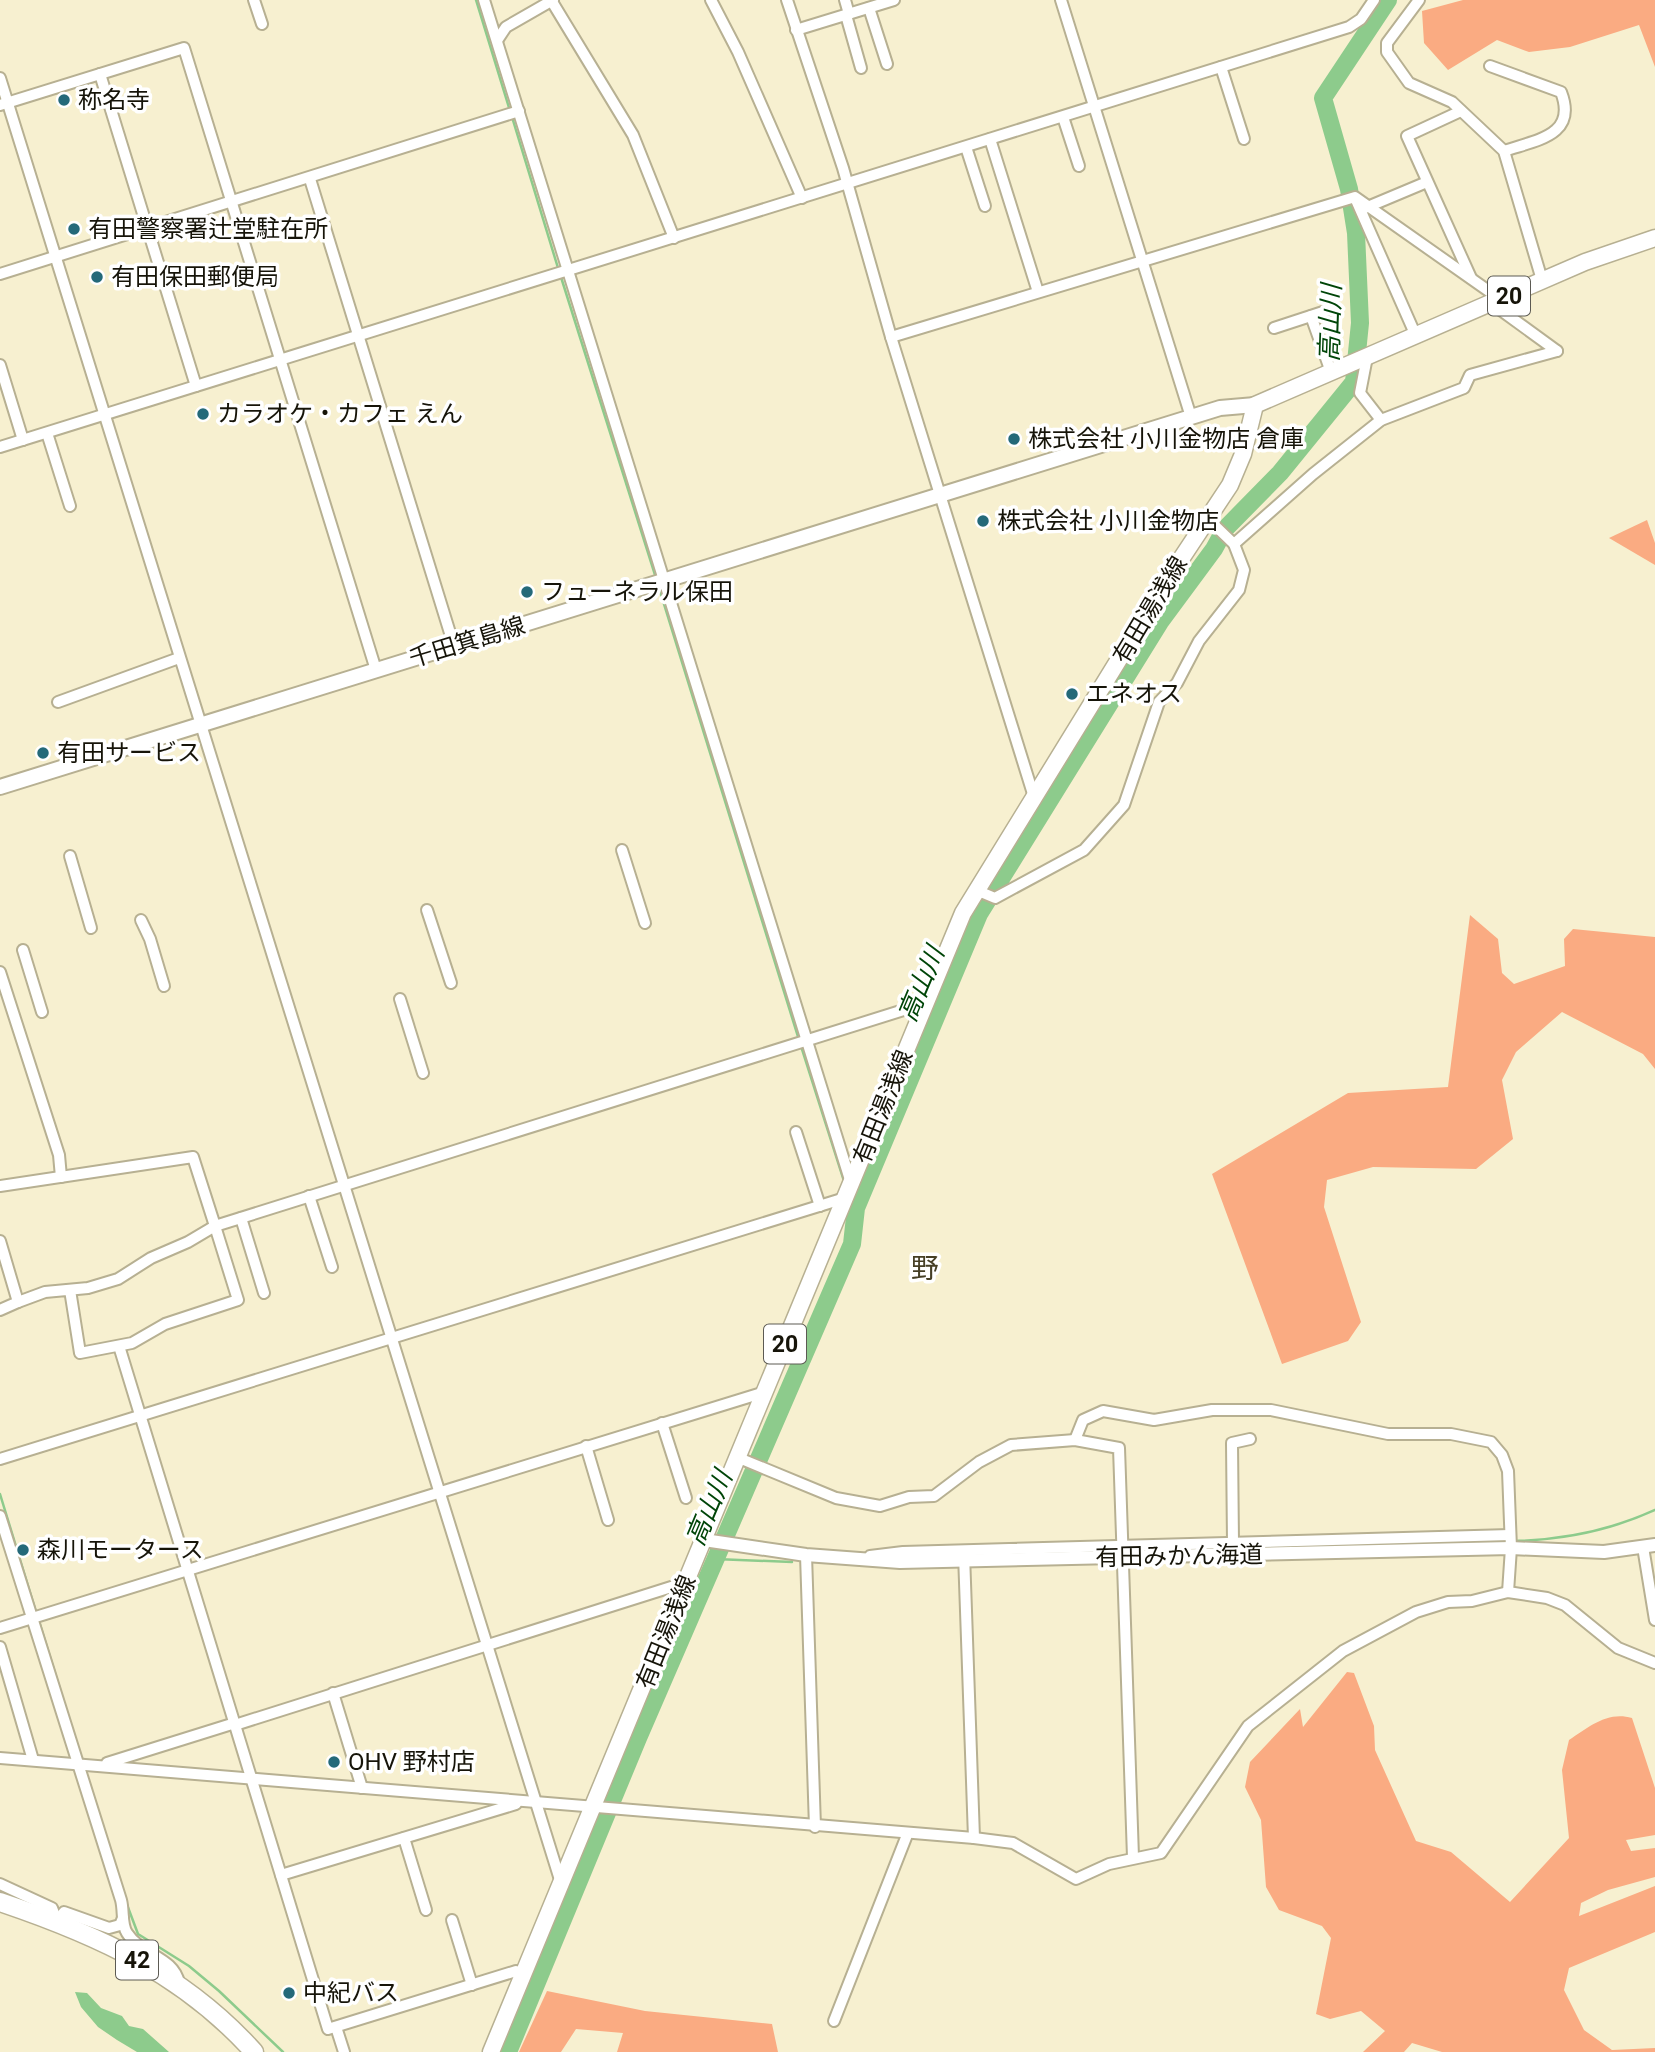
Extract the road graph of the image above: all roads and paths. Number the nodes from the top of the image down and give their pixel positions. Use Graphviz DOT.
graph roads {
  1 [pos="254,0"];
  2 [pos="484,0"];
  3 [pos="552,0"];
  4 [pos="711,0"];
  5 [pos="787,0"];
  6 [pos="845,0"];
  7 [pos="894,0"];
  8 [pos="1061,0"];
  9 [pos="1374,0"];
  10 [pos="1417,1"];
  11 [pos="869,8"];
  12 [pos="847,15"];
  13 [pos="262,24"];
  14 [pos="796,30"];
  15 [pos="498,39"];
  16 [pos="887,64"];
  17 [pos="1490,66"];
  18 [pos="1222,67"];
  19 [pos="861,68"];
  20 [pos="100,74"];
  21 [pos="0,78"];
  22 [pos="4,103"];
  23 [pos="1095,106"];
  24 [pos="519,111"];
  25 [pos="1461,111"];
  26 [pos="1063,117"];
  27 [pos="990,139"];
  28 [pos="1244,139"];
  29 [pos="966,147"];
  30 [pos="1504,151"];
  31 [pos="1079,166"];
  32 [pos="310,179"];
  33 [pos="1427,182"];
  34 [pos="845,184"];
  35 [pos="802,198"];
  36 [pos="232,202"];
  37 [pos="985,206"];
  38 [pos="1365,209"];
  39 [pos="146,228"];
  40 [pos="674,237"];
  41 [pos="1655,238"];
  42 [pos="55,256"];
  43 [pos="1142,260"];
  44 [pos="567,270"];
  45 [pos="0,274"];
  46 [pos="1472,280"];
  47 [pos="1542,280"];
  48 [pos="1038,292"];
  49 [pos="1495,301"];
  50 [pos="1329,310"];
  51 [pos="1311,316"];
  52 [pos="1274,328"];
  53 [pos="358,336"];
  54 [pos="1416,336"];
  55 [pos="891,337"];
  56 [pos="282,360"];
  57 [pos="1361,360"];
  58 [pos="0,365"];
  59 [pos="1331,372"];
  60 [pos="196,386"];
  61 [pos="1255,405"];
  62 [pos="104,414"];
  63 [pos="1191,417"];
  64 [pos="1381,420"];
  65 [pos="47,433"];
  66 [pos="23,440"];
  67 [pos="0,447"];
  68 [pos="940,496"];
  69 [pos="70,506"];
  70 [pos="1208,519"];
  71 [pos="1227,538"];
  72 [pos="658,583"];
  73 [pos="454,646"];
  74 [pos="179,658"];
  75 [pos="376,670"];
  76 [pos="58,702"];
  77 [pos="199,725"];
  78 [pos="0,787"];
  79 [pos="1034,797"];
  80 [pos="622,850"];
  81 [pos="71,856"];
  82 [pos="976,890"];
  83 [pos="427,910"];
  84 [pos="141,920"];
  85 [pos="645,923"];
  86 [pos="91,928"];
  87 [pos="23,950"];
  88 [pos="0,972"];
  89 [pos="450,983"];
  90 [pos="164,986"];
  91 [pos="400,999"];
  92 [pos="926,1003"];
  93 [pos="42,1012"];
  94 [pos="807,1042"];
  95 [pos="423,1073"];
  96 [pos="796,1132"];
  97 [pos="61,1177"];
  98 [pos="851,1183"];
  99 [pos="0,1186"];
  100 [pos="343,1186"];
  101 [pos="309,1196"];
  102 [pos="845,1198"];
  103 [pos="820,1206"];
  104 [pos="240,1218"];
  105 [pos="215,1226"];
  106 [pos="0,1241"];
  107 [pos="332,1267"];
  108 [pos="70,1290"];
  109 [pos="264,1293"];
  110 [pos="18,1302"];
  111 [pos="0,1310"];
  112 [pos="391,1339"];
  113 [pos="119,1346"];
  114 [pos="765,1392"];
  115 [pos="140,1417"];
  116 [pos="662,1423"];
  117 [pos="1250,1439"];
  118 [pos="1075,1440"];
  119 [pos="586,1446"];
  120 [pos="739,1458"];
  121 [pos="0,1459"];
  122 [pos="438,1493"];
  123 [pos="686,1498"];
  124 [pos="0,1516"];
  125 [pos="608,1520"];
  126 [pos="1510,1535"];
  127 [pos="708,1541"];
  128 [pos="1233,1542"];
  129 [pos="1649,1546"];
  130 [pos="1511,1548"];
  131 [pos="1124,1551"];
  132 [pos="806,1555"];
  133 [pos="964,1556"];
  134 [pos="187,1570"];
  135 [pos="687,1582"];
  136 [pos="1508,1592"];
  137 [pos="32,1619"];
  138 [pos="1655,1620"];
  139 [pos="0,1628"];
  140 [pos="485,1645"];
  141 [pos="0,1647"];
  142 [pos="1655,1663"];
  143 [pos="333,1693"];
  144 [pos="235,1724"];
  145 [pos="0,1758"];
  146 [pos="33,1760"];
  147 [pos="77,1762"];
  148 [pos="102,1764"];
  149 [pos="252,1778"];
  150 [pos="362,1788"];
  151 [pos="528,1802"];
  152 [pos="598,1808"];
  153 [pos="815,1827"];
  154 [pos="907,1835"];
  155 [pos="404,1838"];
  156 [pos="974,1838"];
  157 [pos="1133,1857"];
  158 [pos="281,1875"];
  159 [pos="0,1884"];
  160 [pos="561,1884"];
  161 [pos="0,1902"];
  162 [pos="426,1910"];
  163 [pos="58,1914"];
  164 [pos="123,1918"];
  165 [pos="452,1920"];
  166 [pos="523,1974"];
  167 [pos="179,1983"];
  168 [pos="472,1984"];
  169 [pos="834,2021"];
  170 [pos="336,2027"];
  171 [pos="254,2052"];
  172 [pos="344,2052"];
  173 [pos="491,2052"];
  1 -- 13 [label="street"];
  2 -- 15 [label="street"];
  3 -- 15 [label="street"];
  3 -- 40 [label="street"];
  4 -- 35 [label="street"];
  5 -- 14 [label="street"];
  6 -- 12 [label="street"];
  7 -- 11 [label="street"];
  8 -- 23 [label="street"];
  9 -- 18 [label="street"];
  10 -- 25 [label="street"];
  11 -- 12 [label="street"];
  11 -- 16 [label="street"];
  12 -- 14 [label="street"];
  12 -- 19 [label="street"];
  14 -- 34 [label="street"];
  15 -- 24 [label="street"];
  17 -- 30 [label="street"];
  18 -- 23 [label="street"];
  18 -- 28 [label="street"];
  20 -- 22 [label="street"];
  20 -- 36 [label="street"];
  20 -- 39 [label="street"];
  21 -- 22 [label="street"];
  22 -- 42 [label="street"];
  23 -- 26 [label="street"];
  23 -- 43 [label="street"];
  24 -- 32 [label="street"];
  24 -- 44 [label="street"];
  25 -- 30 [label="street"];
  25 -- 33 [label="street"];
  26 -- 27 [label="street"];
  26 -- 31 [label="street"];
  27 -- 29 [label="street"];
  27 -- 48 [label="street"];
  29 -- 34 [label="street"];
  29 -- 37 [label="street"];
  30 -- 47 [label="street"];
  32 -- 36 [label="street"];
  32 -- 53 [label="street"];
  33 -- 38 [label="street"];
  33 -- 46 [label="street"];
  34 -- 35 [label="street"];
  34 -- 55 [label="street"];
  35 -- 40 [label="street"];
  36 -- 39 [label="street"];
  36 -- 56 [label="street"];
  38 -- 43 [label="street"];
  38 -- 46 [label="street"];
  38 -- 54 [label="street"];
  39 -- 42 [label="street"];
  39 -- 60 [label="street"];
  40 -- 44 [label="street"];
  41 -- 47 [label="main road, 20"];
  42 -- 45 [label="street"];
  42 -- 62 [label="street"];
  43 -- 48 [label="street"];
  43 -- 63 [label="street"];
  44 -- 53 [label="street"];
  44 -- 72 [label="street"];
  46 -- 49 [label="street"];
  47 -- 49 [label="main road, 20"];
  48 -- 55 [label="street"];
  49 -- 54 [label="main road, 20"];
  49 -- 64 [label="street"];
  50 -- 51 [label="street"];
  51 -- 52 [label="street"];
  51 -- 59 [label="street"];
  53 -- 56 [label="street"];
  53 -- 73 [label="street"];
  54 -- 57 [label="main road, 20"];
  55 -- 68 [label="street"];
  56 -- 60 [label="street"];
  56 -- 75 [label="street"];
  57 -- 59 [label="main road, 20"];
  57 -- 64 [label="street"];
  58 -- 66 [label="street"];
  59 -- 61 [label="main road, 20"];
  60 -- 62 [label="street"];
  61 -- 63 [label="main road, 千田箕島線"];
  61 -- 70 [label="main road, 有田湯浅線 / 20"];
  62 -- 65 [label="street"];
  62 -- 74 [label="street"];
  63 -- 68 [label="main road, 千田箕島線"];
  64 -- 71 [label="street"];
  65 -- 66 [label="street"];
  65 -- 69 [label="street"];
  66 -- 67 [label="street"];
  68 -- 72 [label="main road, 千田箕島線"];
  68 -- 79 [label="street"];
  70 -- 71 [label="street"];
  70 -- 79 [label="main road, 有田湯浅線 / 20"];
  71 -- 82 [label="street"];
  72 -- 73 [label="main road, 千田箕島線"];
  72 -- 94 [label="street"];
  73 -- 75 [label="main road, 千田箕島線"];
  74 -- 76 [label="street"];
  74 -- 77 [label="street"];
  75 -- 77 [label="main road, 千田箕島線"];
  77 -- 78 [label="main road, 千田箕島線"];
  77 -- 100 [label="street"];
  79 -- 82 [label="main road, 有田湯浅線 / 20"];
  80 -- 85 [label="street"];
  81 -- 86 [label="street"];
  82 -- 92 [label="main road, 有田湯浅線 / 20"];
  83 -- 89 [label="street"];
  84 -- 90 [label="street"];
  87 -- 93 [label="street"];
  88 -- 97 [label="street"];
  91 -- 95 [label="street"];
  92 -- 94 [label="street"];
  92 -- 98 [label="main road, 有田湯浅線 / 20"];
  94 -- 98 [label="street"];
  94 -- 100 [label="street"];
  96 -- 103 [label="street"];
  97 -- 99 [label="street"];
  97 -- 105 [label="street"];
  98 -- 102 [label="main road, 有田湯浅線 / 20"];
  100 -- 101 [label="street"];
  100 -- 112 [label="street"];
  101 -- 104 [label="street"];
  101 -- 107 [label="street"];
  102 -- 103 [label="street"];
  102 -- 114 [label="main road, 有田湯浅線 / 20"];
  103 -- 112 [label="street"];
  104 -- 105 [label="street"];
  104 -- 109 [label="street"];
  105 -- 108 [label="street"];
  105 -- 113 [label="street"];
  106 -- 110 [label="street"];
  108 -- 110 [label="street"];
  108 -- 113 [label="street"];
  110 -- 111 [label="street"];
  112 -- 115 [label="street"];
  112 -- 122 [label="street"];
  113 -- 115 [label="street"];
  114 -- 116 [label="street"];
  114 -- 120 [label="main road, 有田湯浅線 / 20"];
  115 -- 121 [label="street"];
  115 -- 134 [label="street"];
  116 -- 119 [label="street"];
  116 -- 123 [label="street"];
  117 -- 128 [label="street"];
  118 -- 120 [label="street"];
  118 -- 126 [label="street"];
  118 -- 131 [label="street"];
  119 -- 122 [label="street"];
  119 -- 125 [label="street"];
  120 -- 127 [label="main road, 有田湯浅線 / 20"];
  122 -- 134 [label="street"];
  122 -- 140 [label="street"];
  124 -- 137 [label="street"];
  126 -- 128 [label="street"];
  126 -- 130 [label="street"];
  127 -- 132 [label="street, 有田みかん海道"];
  127 -- 135 [label="main road, 有田湯浅線 / 20"];
  128 -- 131 [label="street"];
  129 -- 130 [label="street, 有田みかん海道"];
  129 -- 138 [label="street"];
  130 -- 131 [label="street, 有田みかん海道"];
  130 -- 136 [label="street"];
  131 -- 133 [label="street, 有田みかん海道"];
  131 -- 157 [label="street"];
  132 -- 133 [label="street, 有田みかん海道"];
  132 -- 153 [label="street"];
  133 -- 156 [label="street"];
  134 -- 137 [label="street"];
  134 -- 144 [label="street"];
  135 -- 140 [label="street"];
  135 -- 152 [label="main road, 有田湯浅線 / 20"];
  136 -- 142 [label="street"];
  136 -- 157 [label="street"];
  137 -- 139 [label="street"];
  137 -- 147 [label="street"];
  140 -- 143 [label="street"];
  140 -- 151 [label="street"];
  141 -- 146 [label="street"];
  143 -- 144 [label="street"];
  143 -- 150 [label="street"];
  144 -- 148 [label="street"];
  144 -- 149 [label="street"];
  145 -- 146 [label="street"];
  146 -- 147 [label="street"];
  147 -- 148 [label="street"];
  147 -- 164 [label="street"];
  148 -- 149 [label="street"];
  149 -- 150 [label="street"];
  149 -- 158 [label="street"];
  150 -- 151 [label="street"];
  151 -- 152 [label="street"];
  151 -- 155 [label="street"];
  151 -- 160 [label="street"];
  152 -- 153 [label="street"];
  152 -- 160 [label="main road, 有田湯浅線 / 20"];
  153 -- 154 [label="street"];
  154 -- 156 [label="street"];
  154 -- 169 [label="street"];
  155 -- 158 [label="street"];
  155 -- 162 [label="street"];
  156 -- 157 [label="street"];
  158 -- 170 [label="street"];
  159 -- 163 [label="street"];
  160 -- 166 [label="main road, 有田湯浅線 / 20"];
  161 -- 163 [label="highway, 42"];
  163 -- 164 [label="street"];
  163 -- 167 [label="highway, 42"];
  164 -- 167 [label="street"];
  165 -- 168 [label="street"];
  166 -- 168 [label="street"];
  166 -- 173 [label="main road, 有田湯浅線 / 20"];
  167 -- 171 [label="highway, 42"];
  168 -- 170 [label="street"];
  170 -- 172 [label="street"];
}
